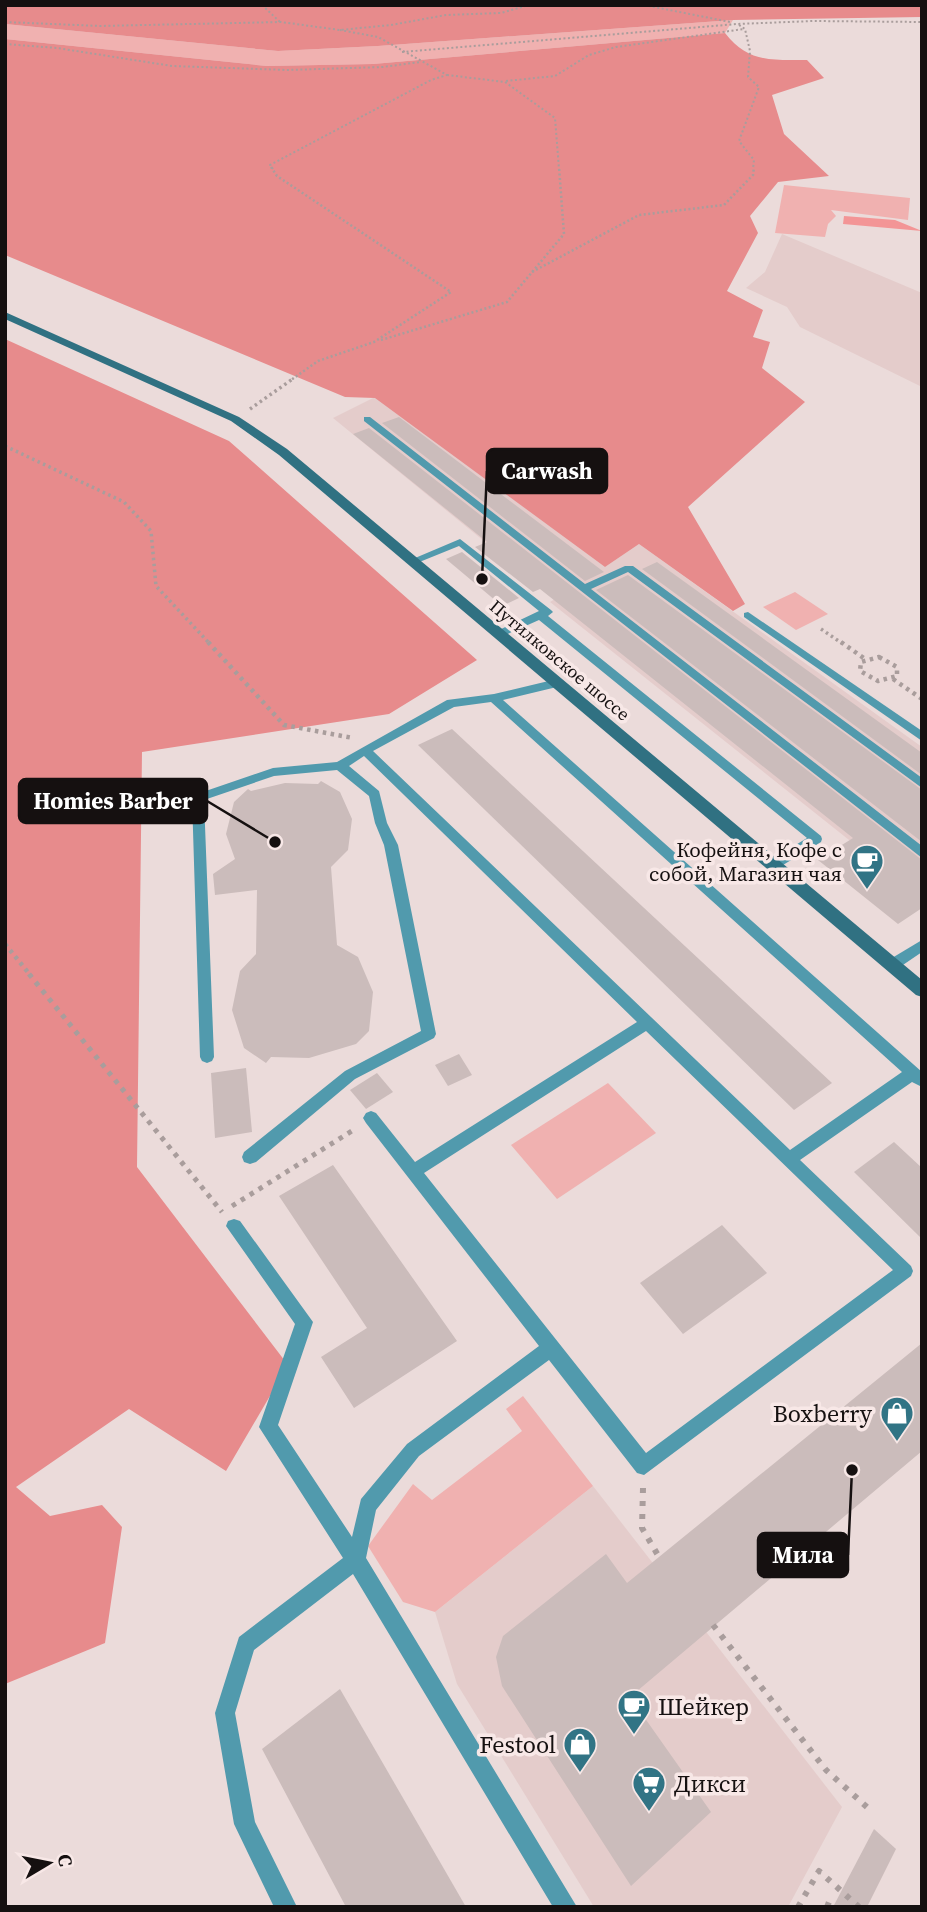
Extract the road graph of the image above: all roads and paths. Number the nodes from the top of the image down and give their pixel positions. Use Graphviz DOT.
graph roads {
  1 [pos="262,5"];
  2 [pos="529,5"];
  3 [pos="645,5"];
  4 [pos="5,22"];
  5 [pos="281,22"];
  6 [pos="922,22"];
  7 [pos="737,24"];
  8 [pos="745,29"];
  9 [pos="340,30"];
  10 [pos="5,44"];
  11 [pos="401,52"];
  12 [pos="421,62"];
  13 [pos="447,75"];
  14 [pos="505,82"];
  15 [pos="532,272"];
  16 [pos="5,315"];
  17 [pos="374,342"];
  18 [pos="235,419"];
  19 [pos="367,419"];
  20 [pos="5,446"];
  21 [pos="413,561"];
  22 [pos="584,588"];
  23 [pos="540,615"];
  24 [pos="748,615"];
  25 [pos="821,629"];
  26 [pos="499,634"];
  27 [pos="864,659"];
  28 [pos="893,679"];
  29 [pos="557,683"];
  30 [pos="494,698"];
  31 [pos="922,699"];
  32 [pos="922,737"];
  33 [pos="365,750"];
  34 [pos="340,766"];
  35 [pos="922,784"];
  36 [pos="922,853"];
  37 [pos="773,865"];
  38 [pos="5,944"];
  39 [pos="922,945"];
  40 [pos="892,965"];
  41 [pos="922,990"];
  42 [pos="648,1022"];
  43 [pos="207,1057"];
  44 [pos="918,1077"];
  45 [pos="371,1118"];
  46 [pos="250,1157"];
  47 [pos="789,1159"];
  48 [pos="413,1172"];
  49 [pos="222,1212"];
  50 [pos="234,1226"];
  51 [pos="551,1348"];
  52 [pos="643,1466"];
  53 [pos="659,1557"];
  54 [pos="356,1560"];
  55 [pos="713,1625"];
  56 [pos="869,1809"];
  57 [pos="286,1907"];
  58 [pos="566,1907"];
  59 [pos="798,1907"];
  60 [pos="859,1907"];
  1 -- 5 [label="path"];
  2 -- 9 [label="path"];
  3 -- 7 [label="path"];
  4 -- 5 [label="path"];
  5 -- 9 [label="path"];
  6 -- 7 [label="path"];
  7 -- 8 [label="path"];
  7 -- 11 [label="path"];
  8 -- 14 [label="path"];
  8 -- 15 [label="path"];
  9 -- 11 [label="path"];
  10 -- 12 [label="path"];
  11 -- 12 [label="path"];
  12 -- 13 [label="path"];
  13 -- 14 [label="path"];
  13 -- 17 [label="path"];
  14 -- 15 [label="path"];
  15 -- 17 [label="path"];
  16 -- 18 [label="main road, Путилковское шоссе"];
  17 -- 18 [label="path"];
  18 -- 21 [label="main road, Путилковское шоссе"];
  19 -- 22 [label="lane"];
  20 -- 33 [label="path"];
  21 -- 23 [label="lane"];
  21 -- 26 [label="main road, Путилковское шоссе"];
  22 -- 35 [label="lane"];
  22 -- 36 [label="lane"];
  23 -- 26 [label="lane"];
  23 -- 37 [label="lane"];
  24 -- 32 [label="lane"];
  25 -- 27 [label="path"];
  26 -- 29 [label="main road, Путилковское шоссе"];
  27 -- 28 [label="path"];
  27 -- 28 [label="path"];
  28 -- 31 [label="path"];
  29 -- 30 [label="lane"];
  29 -- 37 [label="main road, Путилковское шоссе"];
  30 -- 33 [label="lane"];
  30 -- 44 [label="lane"];
  33 -- 34 [label="lane"];
  33 -- 42 [label="lane"];
  34 -- 43 [label="lane"];
  34 -- 46 [label="lane"];
  37 -- 40 [label="main road, Путилковское шоссе"];
  38 -- 49 [label="path"];
  39 -- 40 [label="lane"];
  40 -- 41 [label="main road, Путилковское шоссе"];
  42 -- 47 [label="lane"];
  42 -- 48 [label="lane"];
  44 -- 47 [label="lane"];
  45 -- 48 [label="lane"];
  45 -- 49 [label="path"];
  47 -- 52 [label="lane"];
  48 -- 51 [label="lane"];
  49 -- 50 [label="path"];
  50 -- 54 [label="lane"];
  51 -- 52 [label="lane"];
  51 -- 54 [label="lane"];
  52 -- 53 [label="path"];
  54 -- 57 [label="lane"];
  54 -- 58 [label="lane"];
  55 -- 56 [label="path"];
  59 -- 60 [label="path"];
}
